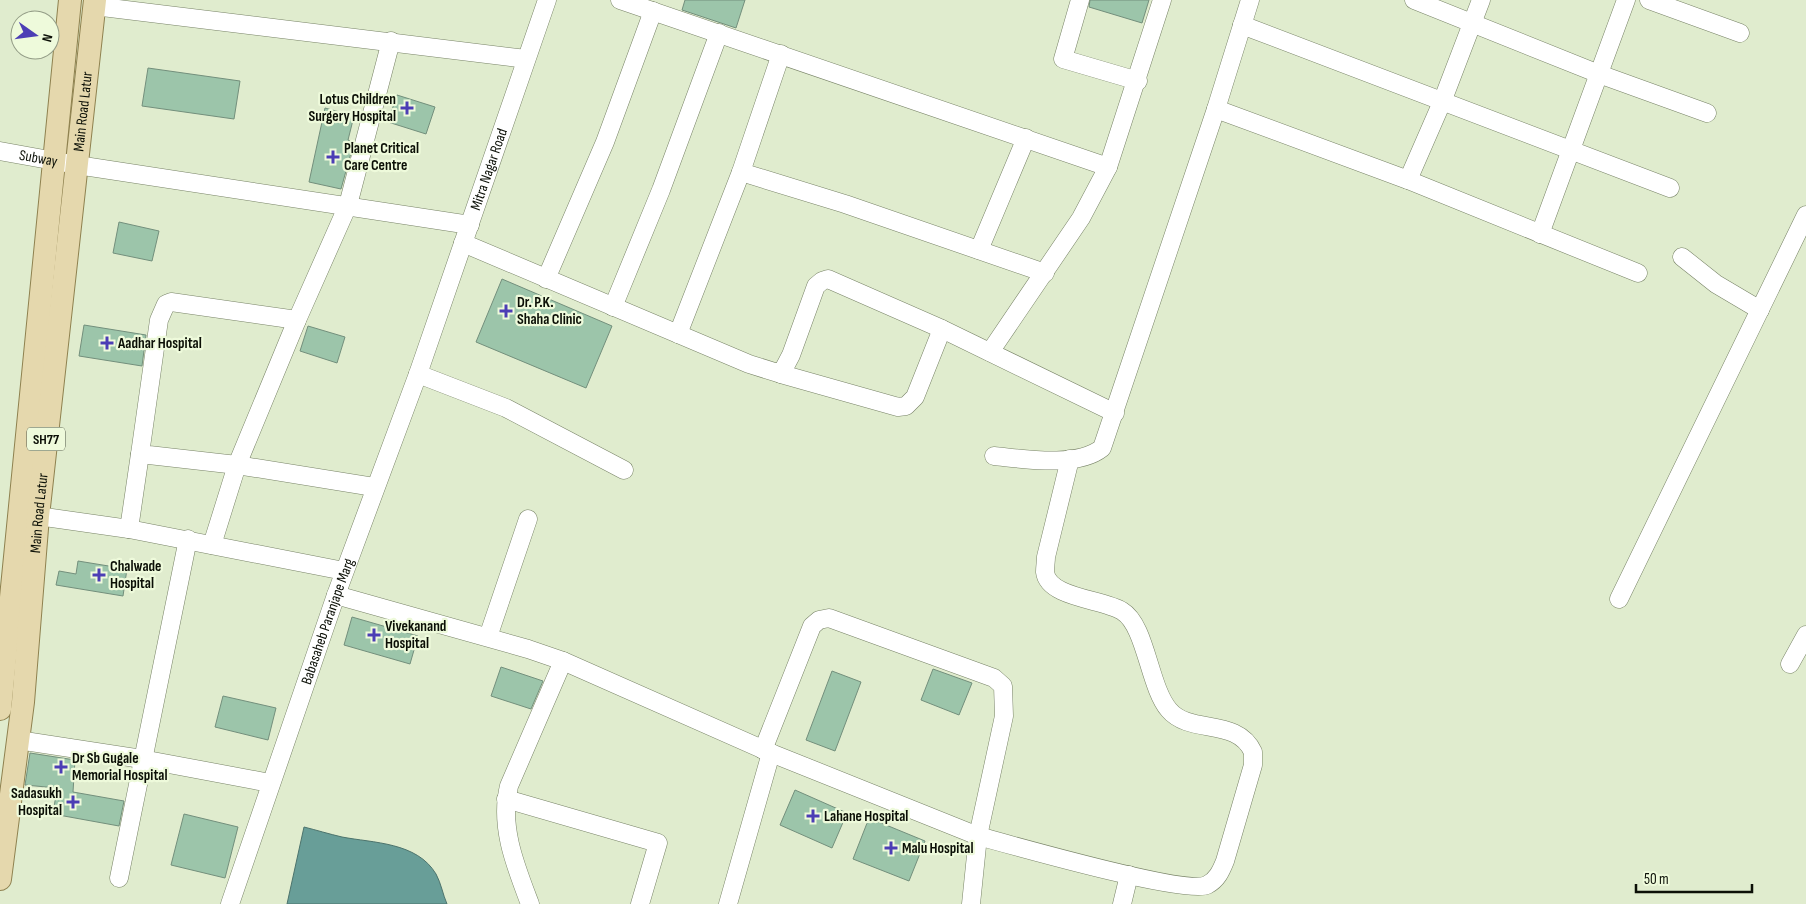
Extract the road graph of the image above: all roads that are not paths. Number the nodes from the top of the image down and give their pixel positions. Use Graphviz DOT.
graph roads {
  1 [pos="70,0"];
  2 [pos="547,0"];
  3 [pos="620,0"];
  4 [pos="1080,0"];
  5 [pos="1162,0"];
  6 [pos="1250,0"];
  7 [pos="1414,0"];
  8 [pos="1481,0"];
  9 [pos="1626,0"];
  10 [pos="1649,0"];
  11 [pos="94,3"];
  12 [pos="653,11"];
  13 [pos="1473,23"];
  14 [pos="1242,25"];
  15 [pos="719,33"];
  16 [pos="1740,33"];
  17 [pos="391,41"];
  18 [pos="781,54"];
  19 [pos="526,58"];
  20 [pos="1599,74"];
  21 [pos="1138,81"];
  22 [pos="1442,102"];
  23 [pos="1216,109"];
  24 [pos="1707,113"];
  25 [pos="1026,138"];
  26 [pos="0,150"];
  27 [pos="1570,151"];
  28 [pos="53,160"];
  29 [pos="77,165"];
  30 [pos="1108,167"];
  31 [pos="741,172"];
  32 [pos="1408,180"];
  33 [pos="1670,188"];
  34 [pos="348,205"];
  35 [pos="1806,215"];
  36 [pos="470,225"];
  37 [pos="1540,234"];
  38 [pos="463,243"];
  39 [pos="978,250"];
  40 [pos="1682,257"];
  41 [pos="1638,272"];
  42 [pos="1045,273"];
  43 [pos="546,279"];
  44 [pos="613,307"];
  45 [pos="1760,310"];
  46 [pos="297,320"];
  47 [pos="942,329"];
  48 [pos="678,334"];
  49 [pos="430,340"];
  50 [pos="990,352"];
  51 [pos="418,374"];
  52 [pos="781,374"];
  53 [pos="1115,413"];
  54 [pos="140,454"];
  55 [pos="994,456"];
  56 [pos="1070,459"];
  57 [pos="237,465"];
  58 [pos="624,470"];
  59 [pos="374,487"];
  60 [pos="38,516"];
  61 [pos="528,519"];
  62 [pos="129,529"];
  63 [pos="188,540"];
  64 [pos="212,545"];
  65 [pos="344,571"];
  66 [pos="336,595"];
  67 [pos="1619,600"];
  68 [pos="13,615"];
  69 [pos="1806,635"];
  70 [pos="488,638"];
  71 [pos="563,662"];
  72 [pos="1790,664"];
  73 [pos="0,705"];
  74 [pos="18,740"];
  75 [pos="767,751"];
  76 [pos="142,759"];
  77 [pos="270,783"];
  78 [pos="506,799"];
  79 [pos="978,836"];
  80 [pos="1128,875"];
  81 [pos="118,878"];
  82 [pos="0,879"];
  83 [pos="230,904"];
  84 [pos="530,904"];
  85 [pos="640,904"];
  86 [pos="728,904"];
  87 [pos="972,904"];
  88 [pos="1122,904"];
  1 -- 28 [label="main road, Main Road Latur / SH77"];
  2 -- 19 [label="street, Mitra Nagar Road"];
  3 -- 12 [label="street"];
  4 -- 21 [label="street"];
  5 -- 21 [label="street"];
  6 -- 14 [label="street"];
  7 -- 13 [label="street"];
  8 -- 13 [label="street"];
  9 -- 20 [label="street"];
  10 -- 16 [label="street"];
  11 -- 17 [label="street"];
  11 -- 29 [label="main road, Main Road Latur / SH77"];
  12 -- 15 [label="street"];
  12 -- 43 [label="street"];
  13 -- 20 [label="street"];
  13 -- 22 [label="street"];
  14 -- 22 [label="street"];
  14 -- 23 [label="street"];
  15 -- 18 [label="street"];
  15 -- 44 [label="street"];
  17 -- 19 [label="street"];
  17 -- 34 [label="street"];
  18 -- 25 [label="street"];
  18 -- 31 [label="street"];
  19 -- 36 [label="street, Mitra Nagar Road"];
  20 -- 24 [label="street"];
  20 -- 27 [label="street"];
  21 -- 30 [label="street"];
  22 -- 27 [label="street"];
  22 -- 32 [label="street"];
  23 -- 32 [label="street"];
  23 -- 53 [label="street"];
  25 -- 30 [label="street"];
  25 -- 39 [label="street"];
  26 -- 28 [label="street, Subway"];
  27 -- 33 [label="street"];
  27 -- 37 [label="street"];
  28 -- 29 [label="street, Subway"];
  28 -- 68 [label="main road, Main Road Latur / SH77"];
  29 -- 34 [label="street, Subway"];
  29 -- 60 [label="main road, Main Road Latur / SH77"];
  30 -- 42 [label="street"];
  31 -- 39 [label="street"];
  31 -- 48 [label="street"];
  32 -- 37 [label="street"];
  34 -- 36 [label="street, Subway"];
  34 -- 46 [label="street"];
  35 -- 45 [label="street"];
  36 -- 38 [label="street, Mitra Nagar Road"];
  37 -- 41 [label="street"];
  38 -- 43 [label="street"];
  38 -- 49 [label="street, Mitra Nagar Road"];
  39 -- 42 [label="street"];
  40 -- 45 [label="street"];
  42 -- 50 [label="street"];
  43 -- 44 [label="street"];
  44 -- 48 [label="street"];
  45 -- 67 [label="street"];
  46 -- 54 [label="street"];
  46 -- 57 [label="street"];
  47 -- 50 [label="street"];
  47 -- 52 [label="street"];
  47 -- 52 [label="street"];
  48 -- 52 [label="street"];
  49 -- 51 [label="street, Babasaheb Paranjape Marg"];
  50 -- 53 [label="street"];
  51 -- 58 [label="street"];
  51 -- 59 [label="street, Babasaheb Paranjape Marg"];
  53 -- 56 [label="street"];
  54 -- 57 [label="street"];
  54 -- 62 [label="street"];
  55 -- 56 [label="street"];
  56 -- 80 [label="street"];
  57 -- 59 [label="street"];
  57 -- 64 [label="street"];
  59 -- 65 [label="street, Babasaheb Paranjape Marg"];
  60 -- 62 [label="street"];
  60 -- 68 [label="main road, Main Road Latur / SH77"];
  61 -- 70 [label="street"];
  62 -- 63 [label="street"];
  63 -- 64 [label="street"];
  63 -- 76 [label="street"];
  64 -- 65 [label="street"];
  65 -- 66 [label="street, Babasaheb Paranjape Marg"];
  66 -- 70 [label="street"];
  66 -- 77 [label="street, Babasaheb Paranjape Marg"];
  68 -- 73 [label="main road, Main Road Latur / SH77"];
  68 -- 74 [label="main road, Main Road Latur / SH77"];
  69 -- 72 [label="street"];
  70 -- 71 [label="street"];
  71 -- 75 [label="street"];
  71 -- 78 [label="street"];
  74 -- 76 [label="street"];
  74 -- 82 [label="main road, Main Road Latur / SH77"];
  75 -- 79 [label="street"];
  75 -- 79 [label="street"];
  75 -- 86 [label="street"];
  76 -- 77 [label="street"];
  76 -- 81 [label="street"];
  77 -- 83 [label="street, Babasaheb Paranjape Marg"];
  78 -- 84 [label="street"];
  78 -- 85 [label="street"];
  79 -- 80 [label="street"];
  79 -- 87 [label="street"];
  80 -- 88 [label="street"];
}
